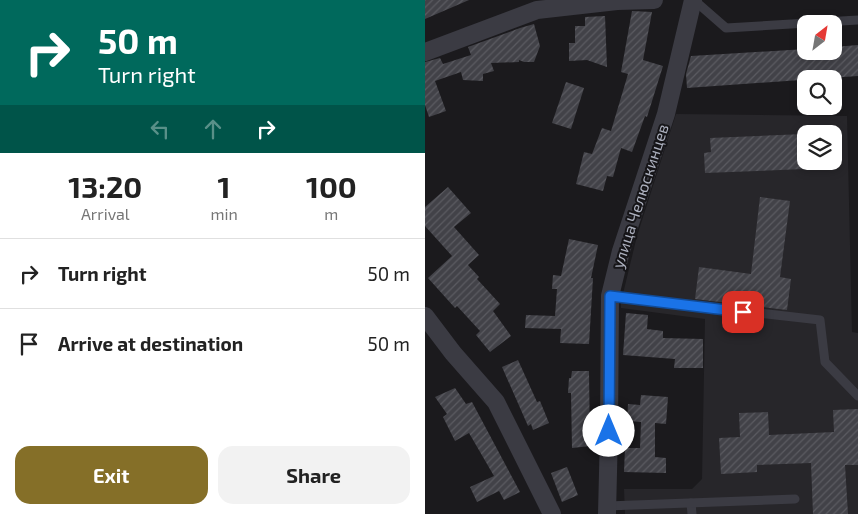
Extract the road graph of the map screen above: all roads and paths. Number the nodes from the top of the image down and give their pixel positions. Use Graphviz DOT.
graph roads {
  1 [pos="654,0"];
  2 [pos="694,0"];
  3 [pos="534,5"];
  4 [pos="858,20"];
  5 [pos="425,52"];
  6 [pos="610,296"];
  7 [pos="425,316"];
  8 [pos="858,396"];
  9 [pos="795,499"];
  10 [pos="691,503"];
  11 [pos="607,510"];
  12 [pos="552,514"];
  13 [pos="692,514"];
  1 -- 3 [label="street"];
  2 -- 4 [label="lane"];
  2 -- 6 [label="street, улица Челюскинцев"];
  3 -- 5 [label="street"];
  6 -- 8 [label="lane"];
  6 -- 11 [label="street, улица Челюскинцев"];
  7 -- 12 [label="street"];
  9 -- 10 [label="lane"];
  10 -- 11 [label="lane"];
  10 -- 13 [label="lane"];
}
